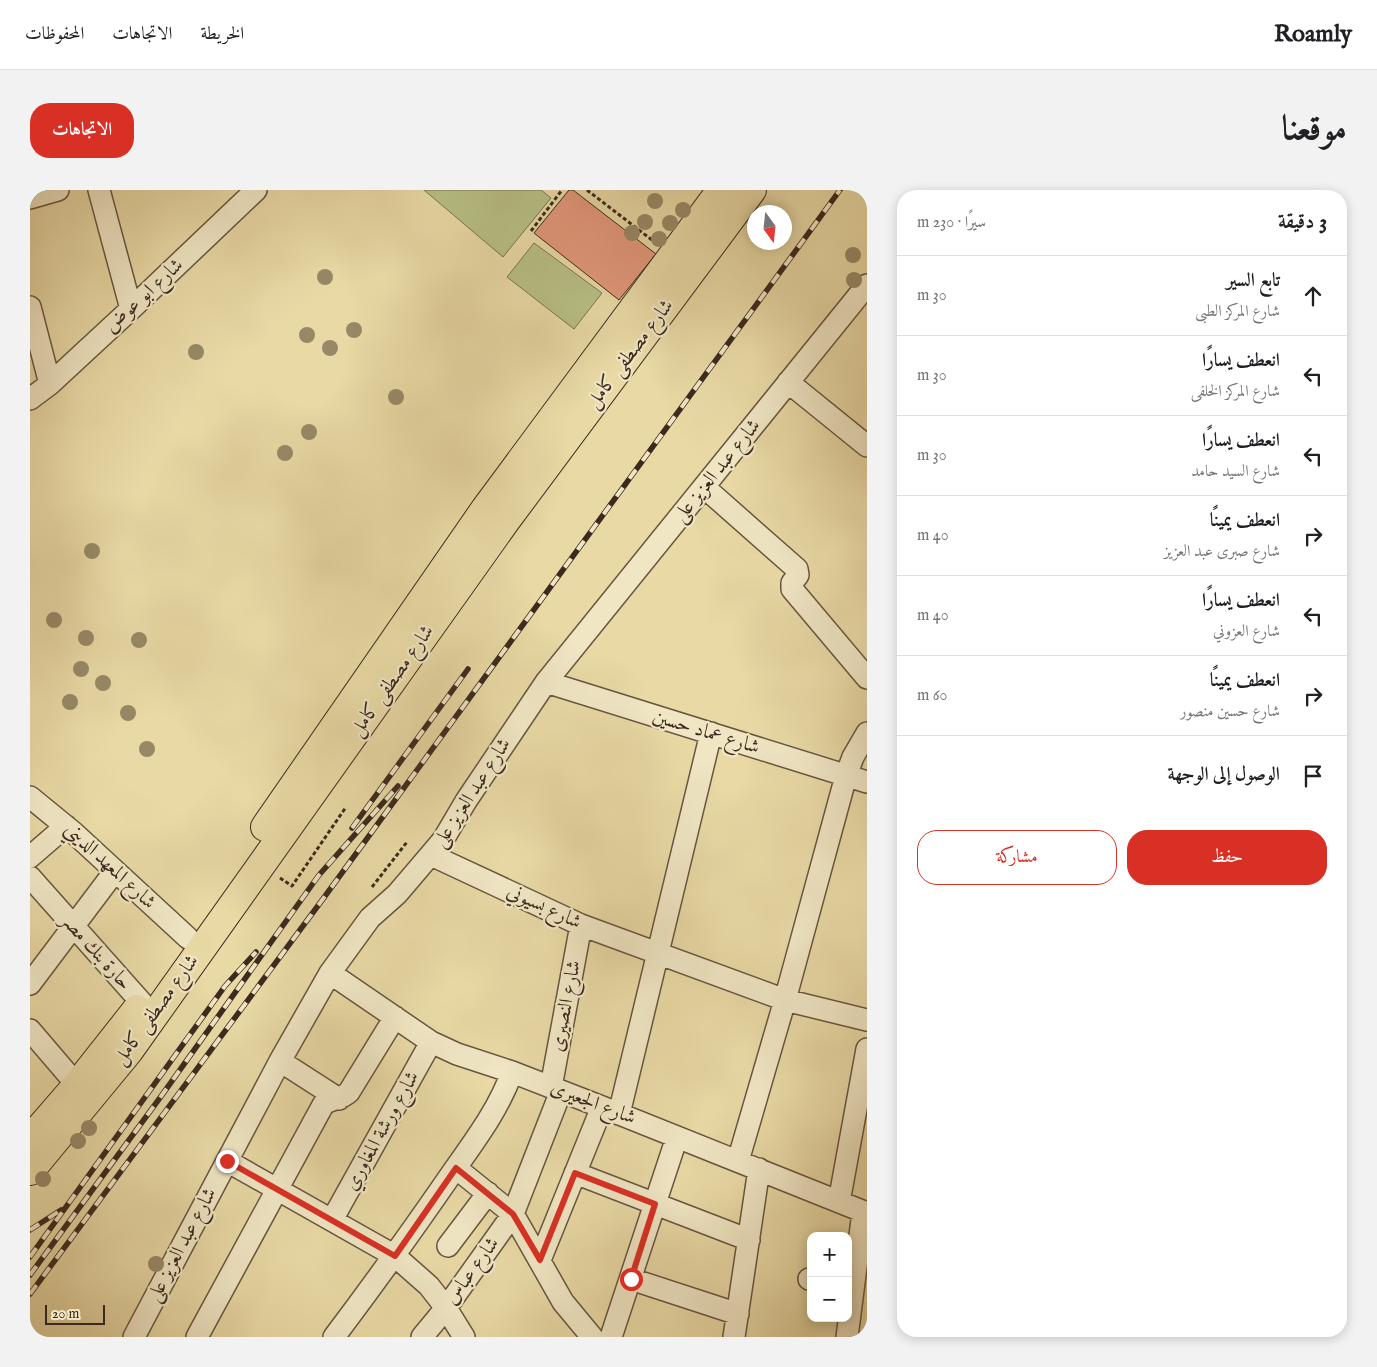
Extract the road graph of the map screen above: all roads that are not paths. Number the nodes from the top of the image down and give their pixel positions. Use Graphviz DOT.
graph roads {
  1 [pos="58,190"];
  2 [pos="98,190"];
  3 [pos="256,190"];
  4 [pos="721,190"];
  5 [pos="752,190"];
  6 [pos="30,198"];
  7 [pos="865,292"];
  8 [pos="30,307"];
  9 [pos="131,309"];
  10 [pos="788,382"];
  11 [pos="50,384"];
  12 [pos="30,400"];
  13 [pos="867,446"];
  14 [pos="704,486"];
  15 [pos="495,516"];
  16 [pos="867,678"];
  17 [pos="546,682"];
  18 [pos="711,733"];
  19 [pos="867,733"];
  20 [pos="846,776"];
  21 [pos="867,782"];
  22 [pos="30,797"];
  23 [pos="66,826"];
  24 [pos="431,856"];
  25 [pos="30,857"];
  26 [pos="116,871"];
  27 [pos="244,872"];
  28 [pos="30,878"];
  29 [pos="582,925"];
  30 [pos="74,926"];
  31 [pos="188,938"];
  32 [pos="659,954"];
  33 [pos="330,973"];
  34 [pos="30,984"];
  35 [pos="785,1000"];
  36 [pos="142,1004"];
  37 [pos="395,1017"];
  38 [pos="867,1020"];
  39 [pos="30,1030"];
  40 [pos="431,1042"];
  41 [pos="867,1049"];
  42 [pos="280,1061"];
  43 [pos="512,1072"];
  44 [pos="77,1085"];
  45 [pos="556,1089"];
  46 [pos="339,1099"];
  47 [pos="611,1110"];
  48 [pos="678,1137"];
  49 [pos="30,1138"];
  50 [pos="227,1161"];
  51 [pos="738,1161"];
  52 [pos="456,1168"];
  53 [pos="759,1170"];
  54 [pos="30,1171"];
  55 [pos="575,1173"];
  56 [pos="277,1190"];
  57 [pos="488,1193"];
  58 [pos="839,1202"];
  59 [pos="655,1204"];
  60 [pos="865,1213"];
  61 [pos="513,1214"];
  62 [pos="332,1220"];
  63 [pos="749,1240"];
  64 [pos="448,1246"];
  65 [pos="395,1256"];
  66 [pos="540,1260"];
  67 [pos="631,1279"];
  68 [pos="852,1280"];
  69 [pos="852,1296"];
  70 [pos="446,1308"];
  71 [pos="738,1314"];
  72 [pos="855,1327"];
  73 [pos="134,1337"];
  74 [pos="197,1337"];
  75 [pos="334,1337"];
  76 [pos="422,1337"];
  77 [pos="464,1337"];
  78 [pos="592,1337"];
  79 [pos="611,1337"];
  80 [pos="734,1337"];
  1 -- 6 [label="street"];
  2 -- 9 [label="street"];
  3 -- 9 [label="street, شارع ابو عوض"];
  4 -- 15 [label="main road, شارع مصطفى كامل"];
  5 -- 15 [label="main road, شارع مصطفى كامل"];
  7 -- 10 [label="street, شارع عبد العزيز على"];
  8 -- 11 [label="street"];
  9 -- 11 [label="street, شارع ابو عوض"];
  10 -- 13 [label="street"];
  10 -- 14 [label="street, شارع عبد العزيز على"];
  11 -- 12 [label="street, شارع ابو عوض"];
  14 -- 16 [label="street"];
  14 -- 17 [label="street, شارع عبد العزيز على"];
  15 -- 27 [label="main road, شارع مصطفى كامل"];
  17 -- 18 [label="street, شارع عماد حسين"];
  17 -- 24 [label="street, شارع عبد العزيز على"];
  18 -- 20 [label="street, شارع عماد حسين"];
  18 -- 32 [label="street"];
  19 -- 20 [label="street"];
  20 -- 21 [label="street, شارع عماد حسين"];
  20 -- 35 [label="street"];
  22 -- 23 [label="street, شارع المعهد الديني"];
  23 -- 25 [label="street"];
  23 -- 26 [label="street, شارع المعهد الديني"];
  24 -- 29 [label="street, شارع بسيوني"];
  24 -- 33 [label="street, شارع عبد العزيز على"];
  26 -- 30 [label="street"];
  26 -- 31 [label="street, شارع المعهد الديني"];
  27 -- 31 [label="main road, شارع مصطفى كامل"];
  27 -- 54 [label="main road, شارع مصطفى كامل"];
  28 -- 30 [label="street, حارة بنك مصر"];
  29 -- 32 [label="street, شارع بسيوني"];
  29 -- 45 [label="street, شارع النصيرى"];
  30 -- 34 [label="street"];
  30 -- 36 [label="street, حارة بنك مصر"];
  31 -- 36 [label="main road, شارع مصطفى كامل"];
  32 -- 35 [label="street, شارع بسيوني"];
  32 -- 47 [label="street"];
  33 -- 37 [label="street, شارع الجعيرى"];
  33 -- 42 [label="street, شارع عبد العزيز على"];
  35 -- 38 [label="street, شارع بسيوني"];
  35 -- 51 [label="street"];
  36 -- 44 [label="main road, شارع مصطفى كامل"];
  37 -- 40 [label="street, شارع الجعيرى"];
  37 -- 46 [label="street"];
  39 -- 44 [label="street"];
  40 -- 43 [label="street, شارع الجعيرى"];
  40 -- 62 [label="street, شارع ورشة المغاوري"];
  41 -- 58 [label="street"];
  42 -- 46 [label="street"];
  42 -- 50 [label="street, شارع عبد العزيز على"];
  43 -- 45 [label="street, شارع الجعيرى"];
  43 -- 52 [label="street"];
  44 -- 49 [label="main road, شارع مصطفى كامل"];
  45 -- 47 [label="street, شارع الجعيرى"];
  45 -- 61 [label="street, شارع عباس"];
  46 -- 56 [label="street"];
  47 -- 48 [label="street, شارع الجعيرى"];
  47 -- 55 [label="street"];
  48 -- 51 [label="street, شارع الجعيرى"];
  48 -- 59 [label="street"];
  50 -- 56 [label="street"];
  50 -- 73 [label="street, شارع عبد العزيز على"];
  51 -- 53 [label="street, شارع الجعيرى"];
  52 -- 57 [label="street"];
  52 -- 65 [label="street"];
  53 -- 58 [label="street, شارع الجعيرى"];
  53 -- 63 [label="street"];
  55 -- 59 [label="street"];
  55 -- 66 [label="street"];
  56 -- 62 [label="street"];
  56 -- 74 [label="street"];
  57 -- 61 [label="street"];
  57 -- 64 [label="street"];
  58 -- 60 [label="street, شارع الجعيرى"];
  59 -- 63 [label="street"];
  59 -- 67 [label="street"];
  60 -- 68 [label="street"];
  61 -- 66 [label="street"];
  61 -- 70 [label="street, شارع عباس"];
  62 -- 65 [label="street"];
  63 -- 71 [label="street"];
  65 -- 70 [label="street"];
  65 -- 75 [label="street"];
  66 -- 78 [label="street"];
  67 -- 71 [label="street"];
  67 -- 79 [label="street"];
  69 -- 72 [label="street"];
  70 -- 76 [label="street, شارع عباس"];
  70 -- 77 [label="street"];
  71 -- 80 [label="street"];
}
